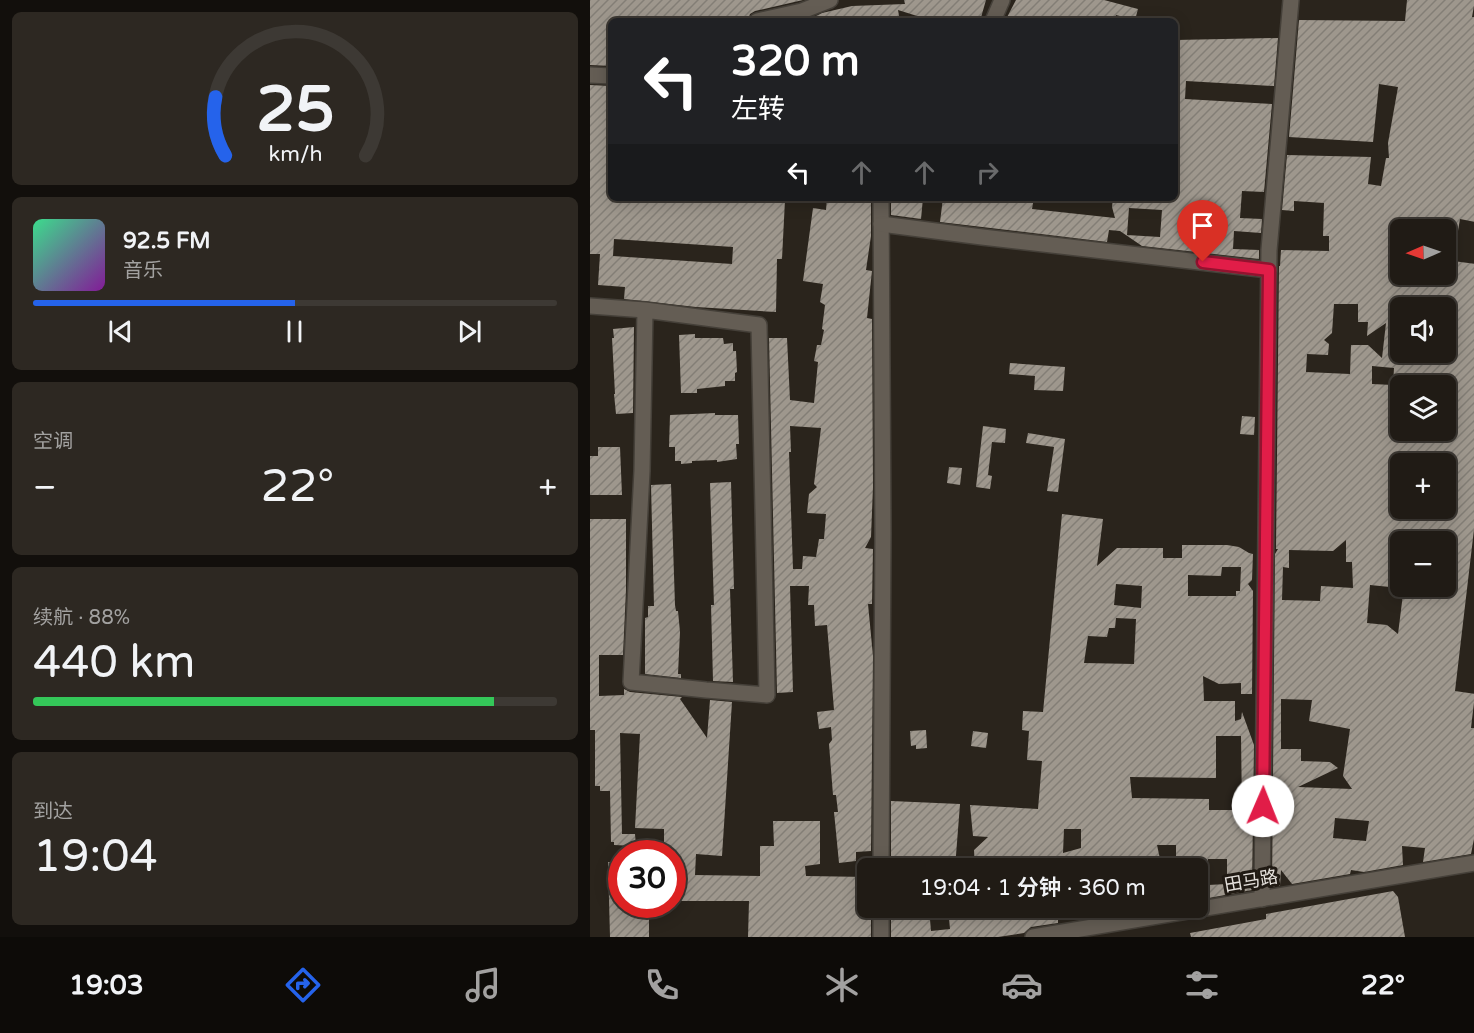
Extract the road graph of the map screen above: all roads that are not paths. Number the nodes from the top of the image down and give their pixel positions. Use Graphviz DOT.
graph roads {
  1 [pos="830,0"];
  2 [pos="1002,0"];
  3 [pos="1291,0"];
  4 [pos="770,18"];
  5 [pos="994,18"];
  6 [pos="590,75"];
  7 [pos="608,76"];
  8 [pos="881,201"];
  9 [pos="881,224"];
  10 [pos="1269,270"];
  11 [pos="590,306"];
  12 [pos="645,310"];
  13 [pos="881,858"];
  14 [pos="1475,863"];
  15 [pos="1262,899"];
  16 [pos="881,918"];
  17 [pos="881,937"];
  18 [pos="1033,937"];
  1 -- 4 [label="street"];
  2 -- 5 [label="street"];
  3 -- 10 [label="street"];
  6 -- 7 [label="street"];
  8 -- 9 [label="street"];
  9 -- 10 [label="street"];
  9 -- 13 [label="street"];
  10 -- 15 [label="street"];
  11 -- 12 [label="street"];
  12 -- 12 [label="street"];
  14 -- 15 [label="street, 田马路"];
  15 -- 18 [label="street, 田马路"];
  16 -- 17 [label="street"];
}
